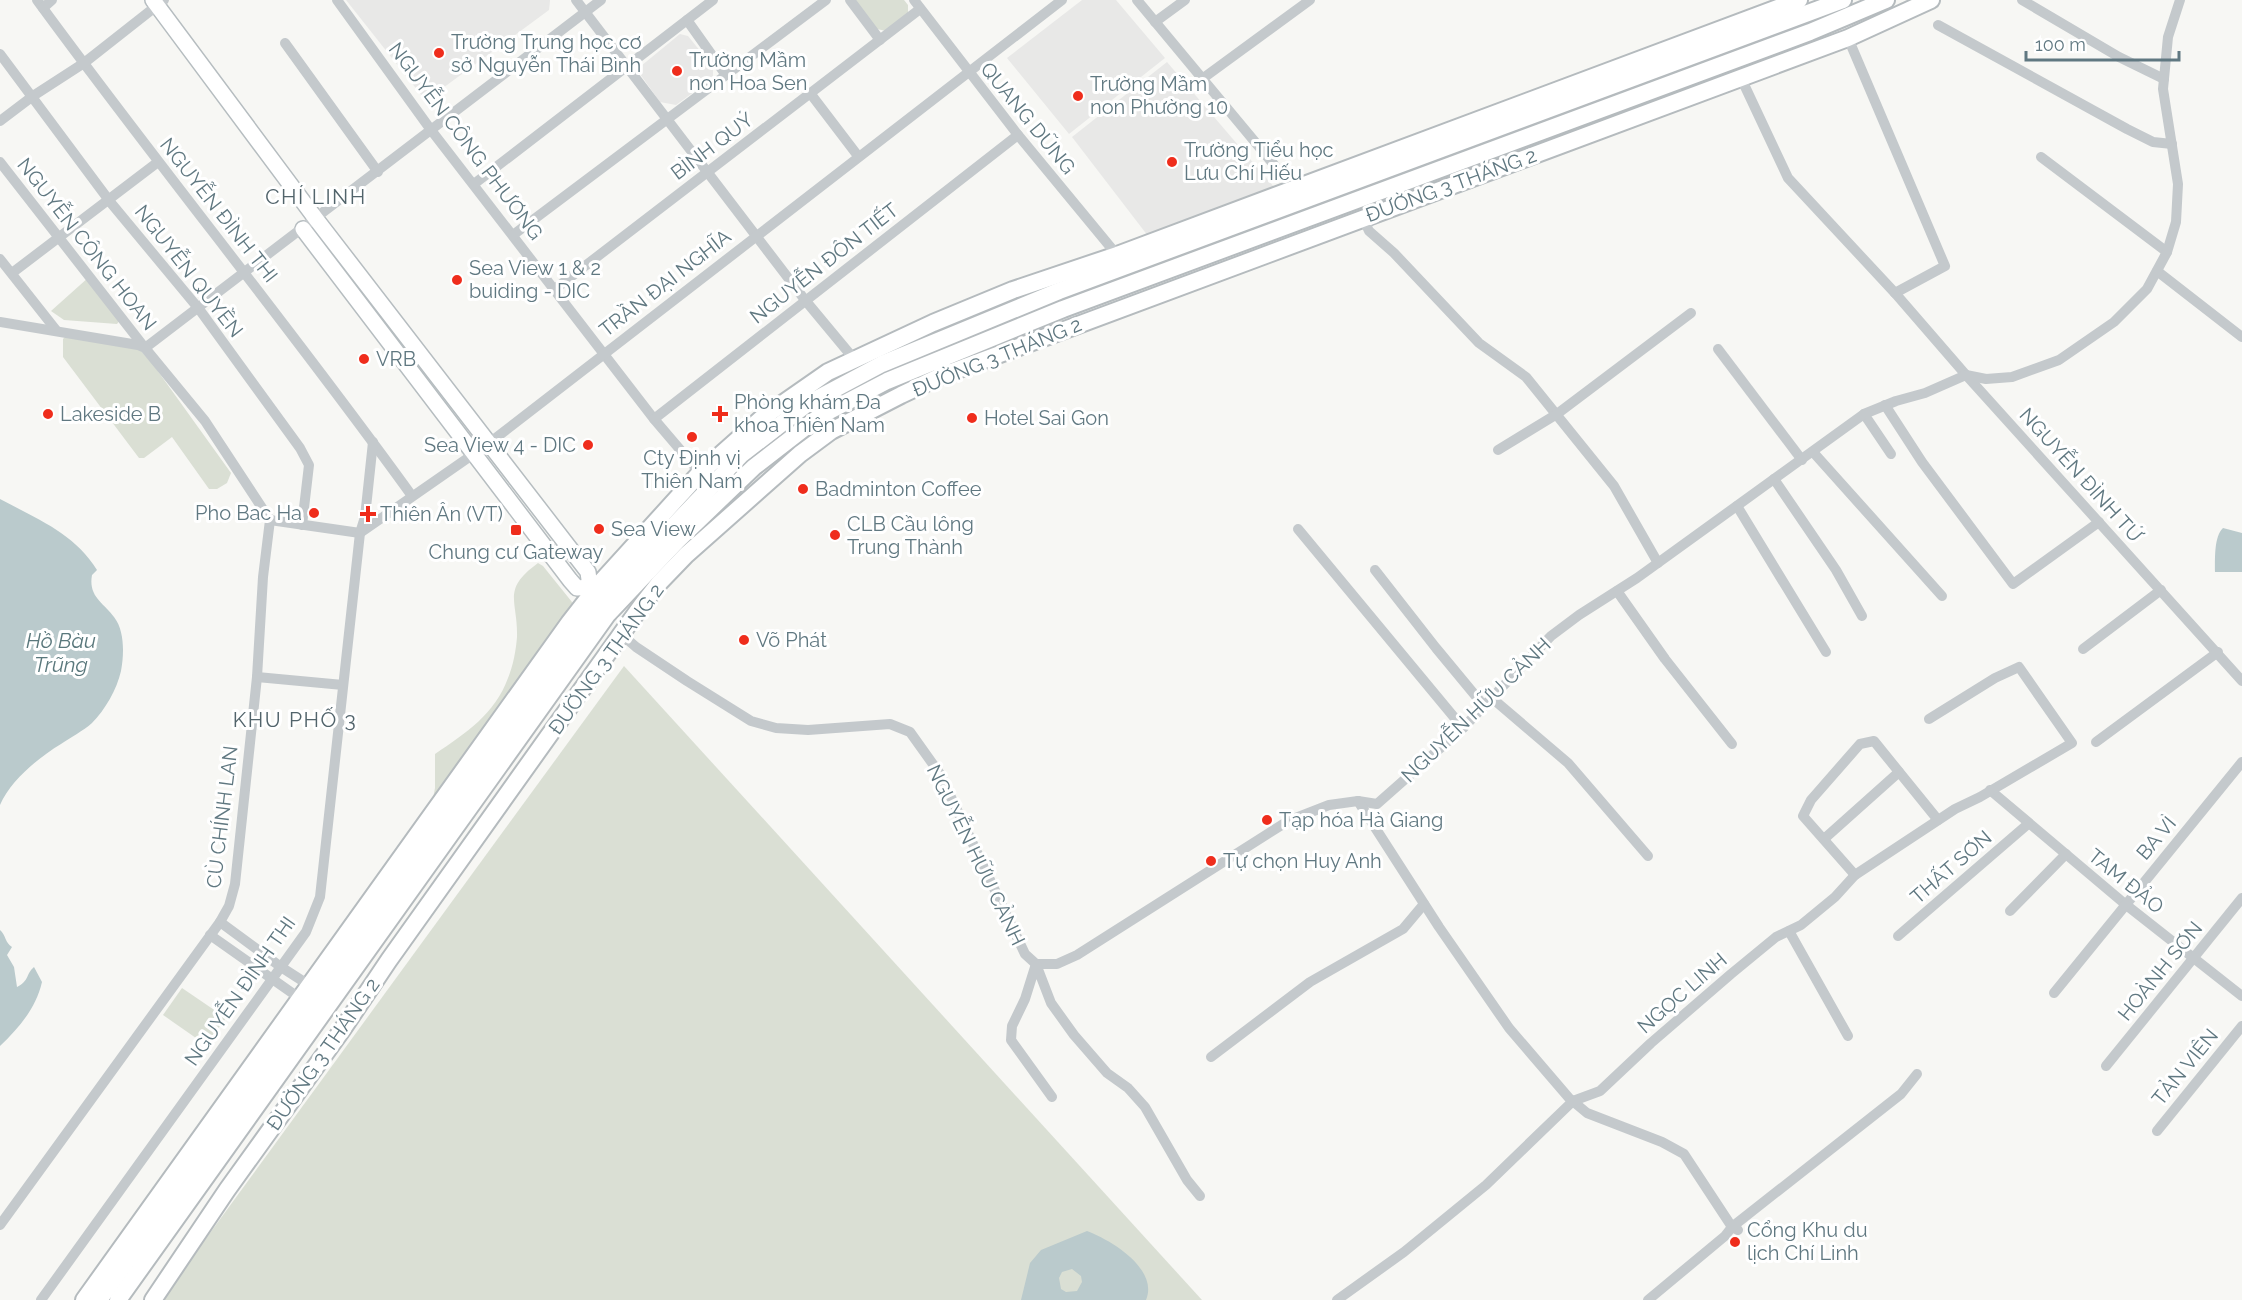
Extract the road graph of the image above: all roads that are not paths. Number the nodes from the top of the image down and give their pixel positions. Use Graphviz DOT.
graph roads {
  1 [pos="52,0"];
  2 [pos="337,0"];
  3 [pos="576,0"];
  4 [pos="601,0"];
  5 [pos="713,0"];
  6 [pos="826,0"];
  7 [pos="850,0"];
  8 [pos="1062,0"];
  9 [pos="1137,0"];
  10 [pos="1185,0"];
  11 [pos="1310,0"];
  12 [pos="1798,0"];
  13 [pos="1843,0"];
  14 [pos="1886,0"];
  15 [pos="1931,0"];
  16 [pos="2022,0"];
  17 [pos="2180,0"];
  18 [pos="158,2"];
  19 [pos="40,4"];
  20 [pos="917,4"];
  21 [pos="585,12"];
  22 [pos="687,20"];
  23 [pos="1155,22"];
  24 [pos="1938,25"];
  25 [pos="1848,38"];
  26 [pos="880,40"];
  27 [pos="285,43"];
  28 [pos="0,54"];
  29 [pos="84,63"];
  30 [pos="627,66"];
  31 [pos="967,72"];
  32 [pos="726,75"];
  33 [pos="1741,78"];
  34 [pos="1202,79"];
  35 [pos="2164,79"];
  36 [pos="810,93"];
  37 [pos="33,96"];
  38 [pos="667,119"];
  39 [pos="0,121"];
  40 [pos="431,130"];
  41 [pos="1018,135"];
  42 [pos="2172,144"];
  43 [pos="858,156"];
  44 [pos="2041,157"];
  45 [pos="0,162"];
  46 [pos="158,162"];
  47 [pos="378,172"];
  48 [pos="708,172"];
  49 [pos="1353,174"];
  50 [pos="474,184"];
  51 [pos="1299,195"];
  52 [pos="109,200"];
  53 [pos="1320,213"];
  54 [pos="1363,218"];
  55 [pos="316,219"];
  56 [pos="303,229"];
  57 [pos="1328,231"];
  58 [pos="513,235"];
  59 [pos="755,235"];
  60 [pos="58,237"];
  61 [pos="2167,252"];
  62 [pos="1117,255"];
  63 [pos="0,259"];
  64 [pos="2157,271"];
  65 [pos="12,273"];
  66 [pos="246,273"];
  67 [pos="555,289"];
  68 [pos="1895,294"];
  69 [pos="805,300"];
  70 [pos="199,309"];
  71 [pos="1691,313"];
  72 [pos="0,322"];
  73 [pos="56,330"];
  74 [pos="2242,337"];
  75 [pos="145,348"];
  76 [pos="1718,350"];
  77 [pos="603,354"];
  78 [pos="854,359"];
  79 [pos="1966,375"];
  80 [pos="1885,405"];
  81 [pos="1557,414"];
  82 [pos="1864,414"];
  83 [pos="654,419"];
  84 [pos="793,436"];
  85 [pos="373,442"];
  86 [pos="488,444"];
  87 [pos="805,450"];
  88 [pos="1498,450"];
  89 [pos="1813,452"];
  90 [pos="474,453"];
  91 [pos="1891,454"];
  92 [pos="1802,460"];
  93 [pos="700,473"];
  94 [pos="1774,479"];
  95 [pos="412,496"];
  96 [pos="1737,506"];
  97 [pos="270,520"];
  98 [pos="2099,522"];
  99 [pos="302,525"];
  100 [pos="1298,528"];
  101 [pos="360,533"];
  102 [pos="1658,563"];
  103 [pos="1375,570"];
  104 [pos="2161,590"];
  105 [pos="1617,591"];
  106 [pos="1942,596"];
  107 [pos="598,599"];
  108 [pos="1862,616"];
  109 [pos="620,633"];
  110 [pos="2083,649"];
  111 [pos="1826,652"];
  112 [pos="2218,652"];
  113 [pos="257,677"];
  114 [pos="2242,681"];
  115 [pos="343,685"];
  116 [pos="1489,702"];
  117 [pos="1929,719"];
  118 [pos="1463,728"];
  119 [pos="2096,742"];
  120 [pos="1732,744"];
  121 [pos="2242,762"];
  122 [pos="1899,772"];
  123 [pos="1990,790"];
  124 [pos="1358,801"];
  125 [pos="1938,820"];
  126 [pos="2028,824"];
  127 [pos="1824,839"];
  128 [pos="2066,854"];
  129 [pos="1648,856"];
  130 [pos="1856,874"];
  131 [pos="2242,898"];
  132 [pos="1424,904"];
  133 [pos="2125,904"];
  134 [pos="2010,911"];
  135 [pos="220,922"];
  136 [pos="1789,931"];
  137 [pos="210,935"];
  138 [pos="1898,936"];
  139 [pos="2193,957"];
  140 [pos="1036,964"];
  141 [pos="281,967"];
  142 [pos="272,980"];
  143 [pos="2054,993"];
  144 [pos="310,995"];
  145 [pos="2242,996"];
  146 [pos="2242,1026"];
  147 [pos="1848,1036"];
  148 [pos="1211,1057"];
  149 [pos="2106,1066"];
  150 [pos="1917,1074"];
  151 [pos="1052,1097"];
  152 [pos="1573,1101"];
  153 [pos="2157,1131"];
  154 [pos="1200,1196"];
  155 [pos="0,1225"];
  156 [pos="1735,1228"];
  157 [pos="41,1300"];
  158 [pos="84,1300"];
  159 [pos="99,1300"];
  160 [pos="118,1300"];
  161 [pos="153,1300"];
  162 [pos="1337,1300"];
  163 [pos="1648,1300"];
  1 -- 19 [label="street"];
  2 -- 40 [label="street, NGUYỄN CÔNG PHƯƠNG"];
  3 -- 21 [label="street"];
  4 -- 21 [label="street"];
  5 -- 22 [label="street"];
  6 -- 32 [label="street"];
  7 -- 26 [label="street"];
  8 -- 31 [label="street, TRẦN ĐẠI NGHĨA"];
  9 -- 23 [label="street"];
  10 -- 23 [label="street"];
  11 -- 34 [label="street"];
  12 -- 49 [label="main road, ĐƯỜNG 3 THÁNG 2"];
  13 -- 49 [label="main road, ĐƯỜNG 3 THÁNG 2"];
  14 -- 53 [label="main road, ĐƯỜNG 3 THÁNG 2"];
  15 -- 25 [label="main road, ĐƯỜNG 3 THÁNG 2"];
  16 -- 35 [label="street"];
  17 -- 35 [label="street, NGUYỄN HỮU CẢNH"];
  18 -- 29 [label="street"];
  18 -- 55 [label="main road"];
  19 -- 29 [label="street, NGUYỄN ĐÌNH THI"];
  20 -- 26 [label="street, BÌNH QUÝ"];
  20 -- 31 [label="street, QUANG DŨNG"];
  21 -- 30 [label="street"];
  21 -- 40 [label="street"];
  22 -- 30 [label="street"];
  22 -- 32 [label="street"];
  23 -- 34 [label="street"];
  24 -- 42 [label="street"];
  25 -- 33 [label="main road, ĐƯỜNG 3 THÁNG 2"];
  25 -- 68 [label="street"];
  26 -- 36 [label="street, BÌNH QUÝ"];
  27 -- 47 [label="street"];
  28 -- 37 [label="street, NGUYỄN QUYỀN"];
  29 -- 37 [label="street"];
  29 -- 46 [label="street, NGUYỄN ĐÌNH THI"];
  30 -- 38 [label="street"];
  30 -- 50 [label="street"];
  31 -- 41 [label="street, QUANG DŨNG"];
  31 -- 43 [label="street, TRẦN ĐẠI NGHĨA"];
  32 -- 38 [label="street"];
  33 -- 54 [label="main road, ĐƯỜNG 3 THÁNG 2"];
  33 -- 68 [label="street, NGUYỄN ĐÌNH TỨ"];
  34 -- 51 [label="street"];
  35 -- 42 [label="street, NGUYỄN HỮU CẢNH"];
  36 -- 43 [label="street"];
  36 -- 48 [label="street, BÌNH QUÝ"];
  37 -- 39 [label="street"];
  37 -- 52 [label="street, NGUYỄN QUYỀN"];
  38 -- 48 [label="street"];
  38 -- 58 [label="street"];
  40 -- 47 [label="street"];
  40 -- 50 [label="street, NGUYỄN CÔNG PHƯƠNG"];
  41 -- 62 [label="street, QUANG DŨNG"];
  41 -- 69 [label="street, NGUYỄN ĐÔN TIẾT"];
  42 -- 61 [label="street, NGUYỄN HỮU CẢNH"];
  43 -- 59 [label="street, TRẦN ĐẠI NGHĨA"];
  44 -- 61 [label="street"];
  45 -- 60 [label="street, NGUYỄN CÔNG HOAN"];
  46 -- 52 [label="street"];
  46 -- 66 [label="street, NGUYỄN ĐÌNH THI"];
  47 -- 55 [label="street"];
  48 -- 59 [label="street"];
  48 -- 67 [label="street, BÌNH QUÝ"];
  49 -- 51 [label="main road, ĐƯỜNG 3 THÁNG 2"];
  50 -- 58 [label="street, NGUYỄN CÔNG PHƯƠNG"];
  51 -- 62 [label="main road, ĐƯỜNG 3 THÁNG 2"];
  51 -- 107 [label="main road, ĐƯỜNG 3 THÁNG 2"];
  52 -- 60 [label="street"];
  52 -- 70 [label="street, NGUYỄN QUYỀN"];
  53 -- 57 [label="main road"];
  53 -- 84 [label="main road, ĐƯỜNG 3 THÁNG 2"];
  54 -- 57 [label="main road, ĐƯỜNG 3 THÁNG 2"];
  54 -- 81 [label="street"];
  55 -- 56 [label="street"];
  55 -- 86 [label="main road"];
  56 -- 66 [label="street"];
  56 -- 90 [label="main road"];
  57 -- 87 [label="main road, ĐƯỜNG 3 THÁNG 2"];
  58 -- 67 [label="street, NGUYỄN CÔNG PHƯƠNG"];
  59 -- 69 [label="street"];
  59 -- 77 [label="street, TRẦN ĐẠI NGHĨA"];
  60 -- 65 [label="street"];
  60 -- 75 [label="street, NGUYỄN CÔNG HOAN"];
  61 -- 64 [label="street, NGUYỄN HỮU CẢNH"];
  62 -- 78 [label="main road, ĐƯỜNG 3 THÁNG 2"];
  63 -- 65 [label="street"];
  64 -- 74 [label="street"];
  64 -- 79 [label="street, NGUYỄN HỮU CẢNH"];
  65 -- 73 [label="street"];
  66 -- 70 [label="street"];
  66 -- 85 [label="street, NGUYỄN ĐÌNH THI"];
  67 -- 77 [label="street, NGUYỄN CÔNG PHƯƠNG"];
  68 -- 79 [label="street, NGUYỄN ĐÌNH TỨ"];
  69 -- 78 [label="street"];
  69 -- 83 [label="street, NGUYỄN ĐÔN TIẾT"];
  70 -- 75 [label="street"];
  70 -- 99 [label="street, NGUYỄN QUYỀN"];
  71 -- 81 [label="street"];
  72 -- 73 [label="street"];
  73 -- 75 [label="street"];
  75 -- 97 [label="street"];
  76 -- 92 [label="street"];
  77 -- 83 [label="street, NGUYỄN CÔNG PHƯƠNG"];
  77 -- 86 [label="street, TRẦN ĐẠI NGHĨA"];
  78 -- 93 [label="main road, ĐƯỜNG 3 THÁNG 2"];
  79 -- 80 [label="street, NGUYỄN HỮU CẢNH"];
  79 -- 98 [label="street, NGUYỄN ĐÌNH TỨ"];
  80 -- 82 [label="street, NGUYỄN HỮU CẢNH"];
  80 -- 98 [label="street"];
  81 -- 88 [label="street"];
  81 -- 102 [label="street"];
  82 -- 89 [label="street, NGUYỄN HỮU CẢNH"];
  82 -- 91 [label="street"];
  83 -- 93 [label="street, NGUYỄN CÔNG PHƯƠNG"];
  84 -- 87 [label="main road"];
  84 -- 107 [label="main road, ĐƯỜNG 3 THÁNG 2"];
  85 -- 95 [label="street, NGUYỄN ĐÌNH THI"];
  85 -- 101 [label="street, NGUYỄN ĐÌNH THI"];
  86 -- 90 [label="street, TRẦN ĐẠI NGHĨA"];
  86 -- 107 [label="main road"];
  87 -- 109 [label="main road, ĐƯỜNG 3 THÁNG 2"];
  89 -- 92 [label="street, NGUYỄN HỮU CẢNH"];
  89 -- 106 [label="street"];
  90 -- 95 [label="street, TRẦN ĐẠI NGHĨA"];
  90 -- 107 [label="main road"];
  92 -- 94 [label="street, NGUYỄN HỮU CẢNH"];
  93 -- 107 [label="main road, ĐƯỜNG 3 THÁNG 2"];
  94 -- 96 [label="street, NGUYỄN HỮU CẢNH"];
  94 -- 108 [label="street"];
  95 -- 101 [label="street, TRẦN ĐẠI NGHĨA"];
  96 -- 102 [label="street, NGUYỄN HỮU CẢNH"];
  96 -- 111 [label="street"];
  97 -- 99 [label="street"];
  97 -- 113 [label="street, CÙ CHÍNH LAN"];
  98 -- 104 [label="street, NGUYỄN ĐÌNH TỨ"];
  99 -- 101 [label="street"];
  100 -- 118 [label="street"];
  101 -- 115 [label="street, NGUYỄN ĐÌNH THI"];
  102 -- 105 [label="street, NGUYỄN HỮU CẢNH"];
  103 -- 116 [label="street"];
  104 -- 110 [label="street"];
  104 -- 112 [label="street, NGUYỄN ĐÌNH TỨ"];
  105 -- 116 [label="street, NGUYỄN HỮU CẢNH"];
  105 -- 120 [label="street"];
  107 -- 109 [label="main road"];
  107 -- 144 [label="main road, ĐƯỜNG 3 THÁNG 2"];
  107 -- 160 [label="main road, ĐƯỜNG 3 THÁNG 2"];
  109 -- 140 [label="street, NGUYỄN HỮU CẢNH"];
  109 -- 161 [label="main road, ĐƯỜNG 3 THÁNG 2"];
  112 -- 114 [label="street, NGUYỄN ĐÌNH TỨ"];
  112 -- 119 [label="street"];
  113 -- 115 [label="street"];
  113 -- 135 [label="street, CÙ CHÍNH LAN"];
  115 -- 141 [label="street, NGUYỄN ĐÌNH THI"];
  116 -- 118 [label="street, NGUYỄN HỮU CẢNH"];
  116 -- 129 [label="street"];
  117 -- 123 [label="street, NGỌC LINH"];
  118 -- 124 [label="street, NGUYỄN HỮU CẢNH"];
  121 -- 133 [label="street, BA VÌ"];
  122 -- 125 [label="street"];
  122 -- 127 [label="street"];
  122 -- 127 [label="street"];
  123 -- 125 [label="street, NGỌC LINH"];
  123 -- 126 [label="street, TAM ĐẢO"];
  124 -- 132 [label="street"];
  124 -- 140 [label="street, NGUYỄN HỮU CẢNH"];
  125 -- 130 [label="street, NGỌC LINH"];
  126 -- 128 [label="street, TAM ĐẢO"];
  126 -- 138 [label="street, THẤT SƠN"];
  127 -- 130 [label="street"];
  128 -- 133 [label="street, TAM ĐẢO"];
  128 -- 134 [label="street"];
  130 -- 136 [label="street, NGỌC LINH"];
  131 -- 139 [label="street, HOÀNH SƠN"];
  132 -- 148 [label="street"];
  132 -- 152 [label="street"];
  133 -- 139 [label="street, TAM ĐẢO"];
  133 -- 143 [label="street, BA VÌ"];
  135 -- 137 [label="street, CÙ CHÍNH LAN"];
  135 -- 141 [label="street"];
  136 -- 147 [label="street"];
  136 -- 152 [label="street, NGỌC LINH"];
  137 -- 142 [label="street"];
  137 -- 155 [label="street, CÙ CHÍNH LAN"];
  139 -- 145 [label="street, TAM ĐẢO"];
  139 -- 149 [label="street, HOÀNH SƠN"];
  140 -- 151 [label="street"];
  140 -- 154 [label="street"];
  141 -- 142 [label="street, NGUYỄN ĐÌNH THI"];
  141 -- 144 [label="street"];
  142 -- 144 [label="street"];
  142 -- 157 [label="street, NGUYỄN ĐÌNH THI"];
  144 -- 158 [label="main road, ĐƯỜNG 3 THÁNG 2"];
  144 -- 159 [label="main road, ĐƯỜNG 3 THÁNG 2"];
  146 -- 153 [label="street, TẢN VIÊN"];
  150 -- 156 [label="street"];
  152 -- 156 [label="street"];
  152 -- 162 [label="street, NGỌC LINH"];
  156 -- 163 [label="street"];
}
